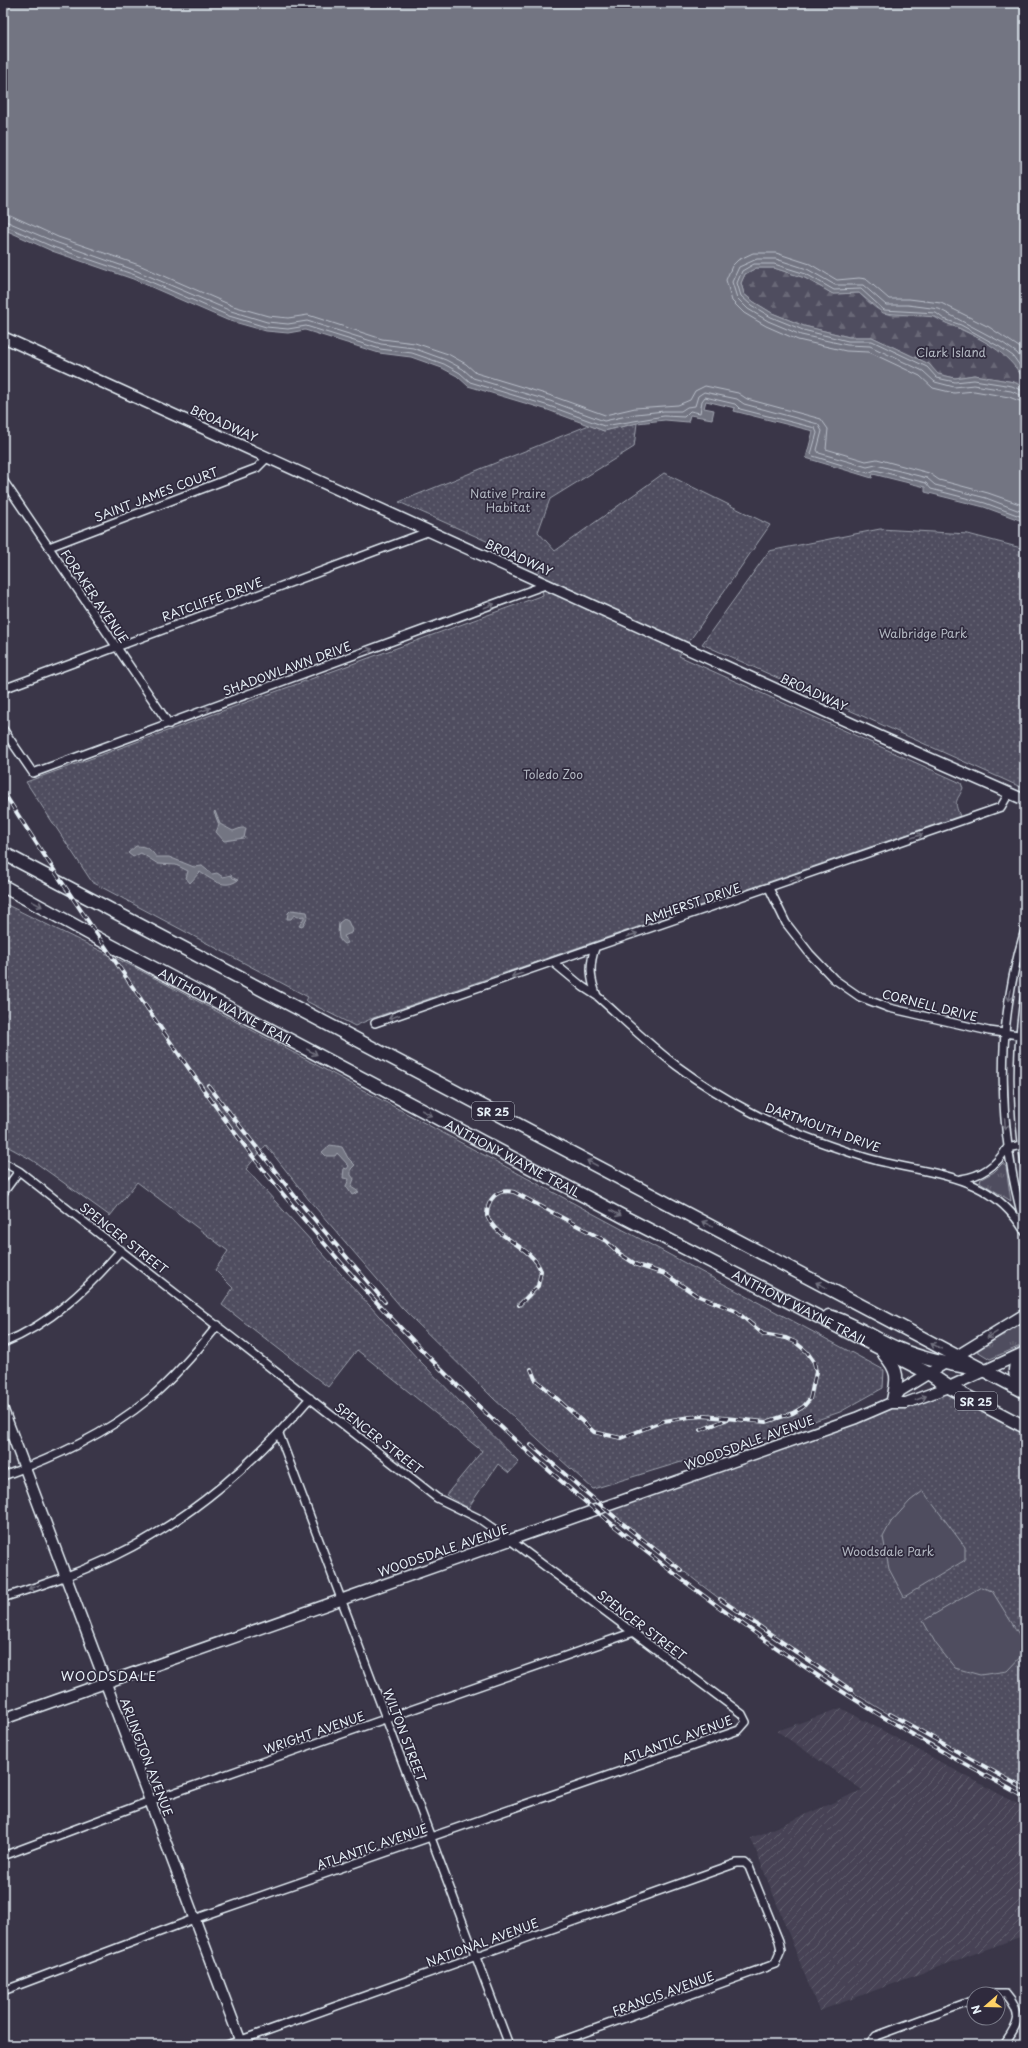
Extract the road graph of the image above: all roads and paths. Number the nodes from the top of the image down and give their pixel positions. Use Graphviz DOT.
graph roads {
  1 [pos="3,337"];
  2 [pos="268,457"];
  3 [pos="3,480"];
  4 [pos="430,531"];
  5 [pos="49,547"];
  6 [pos="548,584"];
  7 [pos="116,646"];
  8 [pos="3,689"];
  9 [pos="169,724"];
  10 [pos="3,729"];
  11 [pos="1009,793"];
  12 [pos="1025,800"];
  13 [pos="3,853"];
  14 [pos="3,886"];
  15 [pos="769,888"];
  16 [pos="1025,930"];
  17 [pos="595,948"];
  18 [pos="554,963"];
  19 [pos="1025,993"];
  20 [pos="597,996"];
  21 [pos="375,1023"];
  22 [pos="1004,1033"];
  23 [pos="1019,1035"];
  24 [pos="1022,1145"];
  25 [pos="1007,1148"];
  26 [pos="3,1162"];
  27 [pos="1025,1164"];
  28 [pos="19,1171"];
  29 [pos="959,1179"];
  30 [pos="3,1193"];
  31 [pos="1025,1228"];
  32 [pos="1025,1232"];
  33 [pos="121,1250"];
  34 [pos="805,1310"];
  35 [pos="1025,1314"];
  36 [pos="218,1326"];
  37 [pos="3,1343"];
  38 [pos="879,1348"];
  39 [pos="1025,1352"];
  40 [pos="957,1356"];
  41 [pos="946,1363"];
  42 [pos="983,1370"];
  43 [pos="928,1373"];
  44 [pos="949,1387"];
  45 [pos="1024,1392"];
  46 [pos="310,1398"];
  47 [pos="892,1402"];
  48 [pos="3,1410"];
  49 [pos="1025,1427"];
  50 [pos="279,1434"];
  51 [pos="25,1468"];
  52 [pos="3,1476"];
  53 [pos="510,1540"];
  54 [pos="65,1576"];
  55 [pos="3,1598"];
  56 [pos="342,1599"];
  57 [pos="634,1632"];
  58 [pos="105,1682"];
  59 [pos="386,1718"];
  60 [pos="3,1719"];
  61 [pos="746,1722"];
  62 [pos="150,1800"];
  63 [pos="431,1838"];
  64 [pos="3,1856"];
  65 [pos="745,1863"];
  66 [pos="194,1919"];
  67 [pos="476,1956"];
  68 [pos="3,1991"];
  69 [pos="1006,1994"];
  70 [pos="966,2003"];
  71 [pos="241,2042"];
  72 [pos="227,2045"];
  73 [pos="509,2045"];
  74 [pos="550,2045"];
  75 [pos="870,2045"];
  76 [pos="1004,2045"];
  1 -- 2 [label="street, BROADWAY"];
  2 -- 4 [label="street, BROADWAY"];
  2 -- 5 [label="street, SAINT JAMES COURT"];
  3 -- 5 [label="street, FORAKER AVENUE"];
  4 -- 6 [label="street, BROADWAY"];
  4 -- 7 [label="street, RATCLIFFE DRIVE"];
  5 -- 7 [label="street, FORAKER AVENUE"];
  9 -- 6 [label="street, SHADOWLAWN DRIVE, one-way"];
  6 -- 11 [label="street, BROADWAY"];
  7 -- 8 [label="street, RATCLIFFE DRIVE"];
  7 -- 9 [label="street, FORAKER AVENUE"];
  9 -- 10 [label="street, SHADOWLAWN DRIVE"];
  11 -- 12 [label="street, BROADWAY"];
  15 -- 11 [label="street, AMHERST DRIVE, one-way"];
  40 -- 13 [label="highway, SR 25, one-way"];
  14 -- 34 [label="highway, ANTHONY WAYNE TRAIL / SR 25, one-way"];
  17 -- 15 [label="street, AMHERST DRIVE, one-way"];
  15 -- 22 [label="street, CORNELL DRIVE"];
  16 -- 22 [label="street, one-way"];
  17 -- 18 [label="street, AMHERST DRIVE"];
  17 -- 20 [label="street"];
  18 -- 20 [label="street, DARTMOUTH DRIVE"];
  18 -- 21 [label="street, AMHERST DRIVE, one-way"];
  19 -- 23 [label="street"];
  20 -- 29 [label="street, DARTMOUTH DRIVE"];
  22 -- 23 [label="street, CORNELL DRIVE"];
  22 -- 25 [label="street, one-way"];
  23 -- 24 [label="street"];
  24 -- 25 [label="street"];
  24 -- 27 [label="street"];
  25 -- 29 [label="street, DARTMOUTH DRIVE"];
  25 -- 31 [label="street"];
  26 -- 28 [label="street, SPENCER STREET"];
  28 -- 30 [label="street"];
  28 -- 33 [label="street, SPENCER STREET"];
  29 -- 32 [label="street, DARTMOUTH DRIVE"];
  33 -- 36 [label="street, SPENCER STREET"];
  33 -- 37 [label="street"];
  34 -- 38 [label="highway, ANTHONY WAYNE TRAIL / SR 25"];
  34 -- 41 [label="highway"];
  35 -- 40 [label="street, WOODSDALE AVENUE, one-way"];
  36 -- 46 [label="street, SPENCER STREET"];
  36 -- 51 [label="street"];
  38 -- 43 [label="highway, ANTHONY WAYNE TRAIL / SR 25"];
  38 -- 47 [label="highway"];
  39 -- 42 [label="street, WOODSDALE AVENUE"];
  39 -- 45 [label="highway"];
  40 -- 41 [label="street, WOODSDALE AVENUE"];
  40 -- 42 [label="highway, SR 25"];
  41 -- 42 [label="highway"];
  41 -- 43 [label="street, WOODSDALE AVENUE"];
  42 -- 44 [label="street, WOODSDALE AVENUE"];
  42 -- 45 [label="highway, SR 25"];
  43 -- 44 [label="highway, ANTHONY WAYNE TRAIL / SR 25"];
  43 -- 47 [label="street, WOODSDALE AVENUE"];
  47 -- 44 [label="street, WOODSDALE AVENUE, one-way"];
  44 -- 49 [label="highway, ANTHONY WAYNE TRAIL / SR 25"];
  46 -- 50 [label="street"];
  46 -- 53 [label="street, SPENCER STREET"];
  47 -- 53 [label="street, WOODSDALE AVENUE"];
  48 -- 51 [label="street, ARLINGTON AVENUE"];
  50 -- 54 [label="street"];
  50 -- 56 [label="street, WILTON STREET"];
  51 -- 52 [label="street"];
  51 -- 54 [label="street, ARLINGTON AVENUE"];
  53 -- 56 [label="street, WOODSDALE AVENUE"];
  53 -- 57 [label="street, SPENCER STREET"];
  54 -- 55 [label="street, one-way"];
  54 -- 58 [label="street, ARLINGTON AVENUE"];
  56 -- 58 [label="street, WOODSDALE AVENUE"];
  56 -- 59 [label="street, WILTON STREET"];
  57 -- 59 [label="street, WRIGHT AVENUE"];
  57 -- 61 [label="street, SPENCER STREET"];
  58 -- 60 [label="street, WOODSDALE AVENUE"];
  58 -- 62 [label="street, ARLINGTON AVENUE"];
  59 -- 62 [label="street, WRIGHT AVENUE"];
  59 -- 63 [label="street, WILTON STREET"];
  61 -- 63 [label="street, ATLANTIC AVENUE"];
  62 -- 64 [label="street, WRIGHT AVENUE"];
  62 -- 66 [label="street, ARLINGTON AVENUE"];
  63 -- 66 [label="street, ATLANTIC AVENUE"];
  63 -- 67 [label="street, WILTON STREET"];
  65 -- 67 [label="street, NATIONAL AVENUE"];
  65 -- 74 [label="street, FRANCIS AVENUE"];
  66 -- 68 [label="street, ATLANTIC AVENUE"];
  66 -- 71 [label="street, ARLINGTON AVENUE"];
  67 -- 71 [label="street, NATIONAL AVENUE"];
  67 -- 73 [label="street, WILTON STREET"];
  69 -- 76 [label="street"];
  70 -- 75 [label="street"];
  71 -- 72 [label="street, NATIONAL AVENUE"];
}
